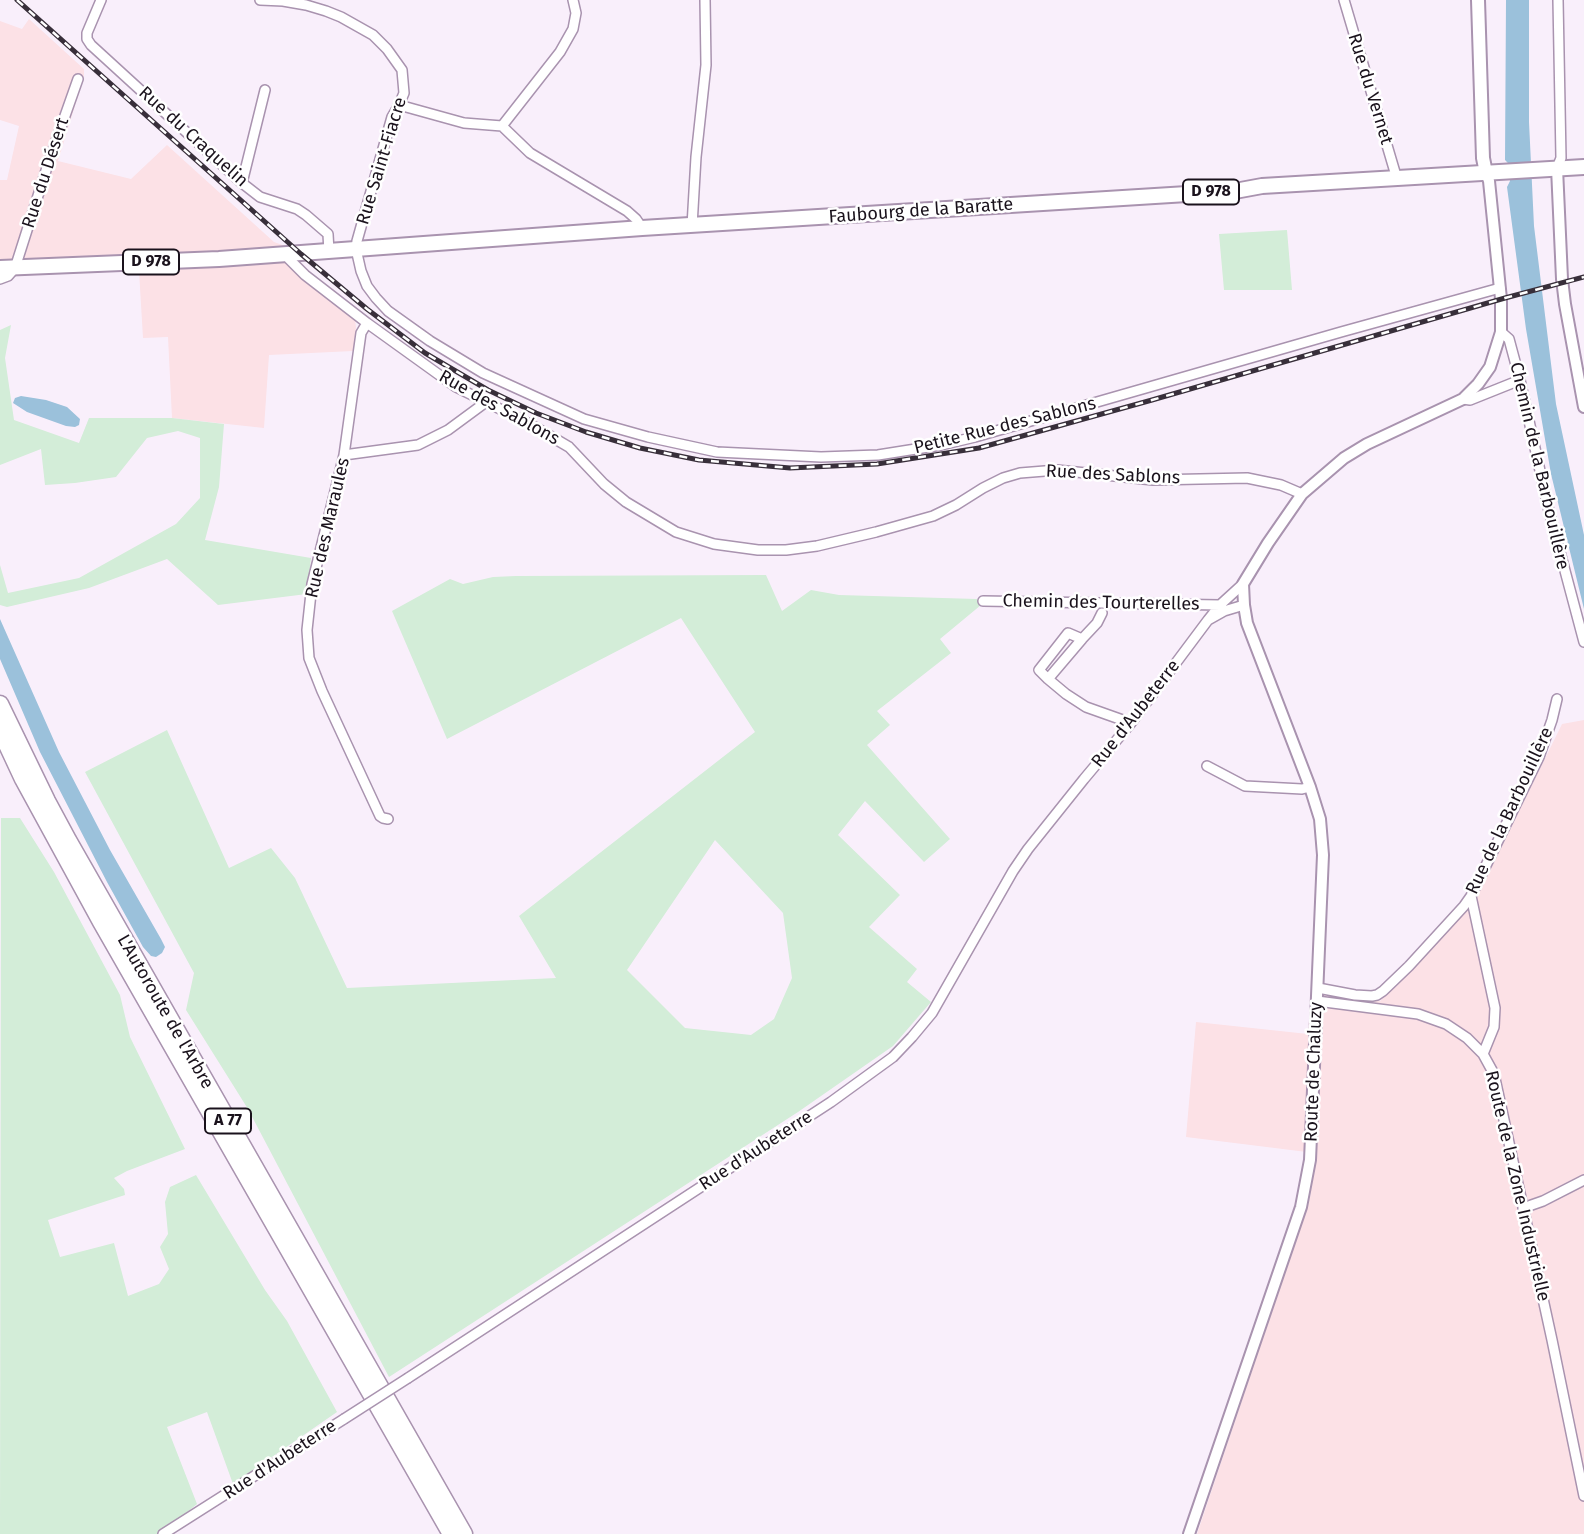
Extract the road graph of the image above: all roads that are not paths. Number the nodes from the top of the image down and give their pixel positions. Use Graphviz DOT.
graph roads {
  1 [pos="101,0"];
  2 [pos="260,0"];
  3 [pos="573,0"];
  4 [pos="705,0"];
  5 [pos="1344,0"];
  6 [pos="1478,0"];
  7 [pos="1558,0"];
  8 [pos="78,79"];
  9 [pos="265,90"];
  10 [pos="399,105"];
  11 [pos="502,126"];
  12 [pos="1584,167"];
  13 [pos="1550,169"];
  14 [pos="1493,173"];
  15 [pos="1397,179"];
  16 [pos="242,183"];
  17 [pos="692,226"];
  18 [pos="642,228"];
  19 [pos="356,249"];
  20 [pos="329,251"];
  21 [pos="286,255"];
  22 [pos="7,268"];
  23 [pos="0,279"];
  24 [pos="1500,288"];
  25 [pos="367,323"];
  26 [pos="1501,332"];
  27 [pos="1578,346"];
  28 [pos="1520,380"];
  29 [pos="1463,399"];
  30 [pos="486,402"];
  31 [pos="1584,407"];
  32 [pos="344,455"];
  33 [pos="1302,494"];
  34 [pos="1243,584"];
  35 [pos="983,601"];
  36 [pos="1220,605"];
  37 [pos="1244,605"];
  38 [pos="1102,613"];
  39 [pos="1208,620"];
  40 [pos="1082,639"];
  41 [pos="1584,642"];
  42 [pos="1048,679"];
  43 [pos="1557,699"];
  44 [pos="0,704"];
  45 [pos="1131,723"];
  46 [pos="0,730"];
  47 [pos="1207,766"];
  48 [pos="1310,787"];
  49 [pos="388,819"];
  50 [pos="1471,896"];
  51 [pos="1318,988"];
  52 [pos="1317,1001"];
  53 [pos="1483,1055"];
  54 [pos="1584,1180"];
  55 [pos="1523,1208"];
  56 [pos="1584,1496"];
  57 [pos="163,1534"];
  58 [pos="450,1534"];
  59 [pos="464,1534"];
  60 [pos="1189,1534"];
  1 -- 16 [label="street, Rue du Craquelin"];
  2 -- 10 [label="street, Rue Saint-Fiacre"];
  3 -- 11 [label="street"];
  4 -- 17 [label="street"];
  5 -- 15 [label="street, Rue du Vernet"];
  6 -- 14 [label="main road"];
  7 -- 13 [label="street"];
  8 -- 22 [label="street, Rue du Désert"];
  9 -- 16 [label="street"];
  10 -- 11 [label="street"];
  10 -- 19 [label="street, Rue Saint-Fiacre"];
  11 -- 18 [label="street"];
  12 -- 13 [label="main road, D 978"];
  13 -- 14 [label="main road, D 978"];
  13 -- 27 [label="street"];
  14 -- 15 [label="main road, Faubourg de la Baratte / D 978"];
  14 -- 24 [label="street"];
  15 -- 17 [label="main road, Faubourg de la Baratte / D 978"];
  16 -- 20 [label="street, Rue du Craquelin"];
  17 -- 18 [label="main road, Faubourg de la Baratte / D 978"];
  18 -- 19 [label="main road, Faubourg de la Baratte / D 978"];
  19 -- 20 [label="main road, D 978"];
  19 -- 24 [label="street, Petite Rue des Sablons"];
  20 -- 21 [label="main road, D 978"];
  21 -- 22 [label="main road, D 978"];
  21 -- 25 [label="street"];
  22 -- 23 [label="street"];
  24 -- 26 [label="street"];
  25 -- 30 [label="street, Rue des Sablons"];
  25 -- 32 [label="street, Rue des Maraules"];
  26 -- 28 [label="street, Chemin de la Barbouillère"];
  26 -- 29 [label="street"];
  27 -- 31 [label="street"];
  28 -- 29 [label="street"];
  28 -- 41 [label="street, Chemin de la Barbouillère"];
  29 -- 33 [label="street"];
  30 -- 32 [label="street"];
  30 -- 33 [label="street, Rue des Sablons"];
  32 -- 49 [label="street, Rue des Maraules"];
  33 -- 34 [label="street"];
  34 -- 36 [label="street, Rue d'Aubeterre"];
  34 -- 37 [label="street, Route de Chaluzy"];
  35 -- 36 [label="street, Chemin des Tourterelles"];
  36 -- 39 [label="street, Rue d'Aubeterre"];
  37 -- 39 [label="street, Rue d'Aubeterre"];
  37 -- 48 [label="street, Route de Chaluzy"];
  38 -- 40 [label="street"];
  39 -- 45 [label="street, Rue d'Aubeterre"];
  40 -- 42 [label="street"];
  40 -- 42 [label="street"];
  42 -- 45 [label="street"];
  43 -- 50 [label="street, Rue de la Barbouillère"];
  44 -- 59 [label="highway, L'Autoroute de l'Arbre / A 77"];
  45 -- 57 [label="street, Rue d'Aubeterre, bridge"];
  46 -- 58 [label="highway, L'Autoroute de l'Arbre / A 77"];
  47 -- 48 [label="street"];
  48 -- 51 [label="street, Route de Chaluzy"];
  50 -- 51 [label="street, Rue de la Barbouillère"];
  50 -- 53 [label="street"];
  51 -- 52 [label="street, Route de Chaluzy"];
  52 -- 53 [label="street, Route de la Zone Industrielle"];
  52 -- 60 [label="street, Route de Chaluzy"];
  53 -- 55 [label="street, Route de la Zone Industrielle"];
  54 -- 55 [label="street"];
  55 -- 56 [label="street, Route de la Zone Industrielle"];
}
